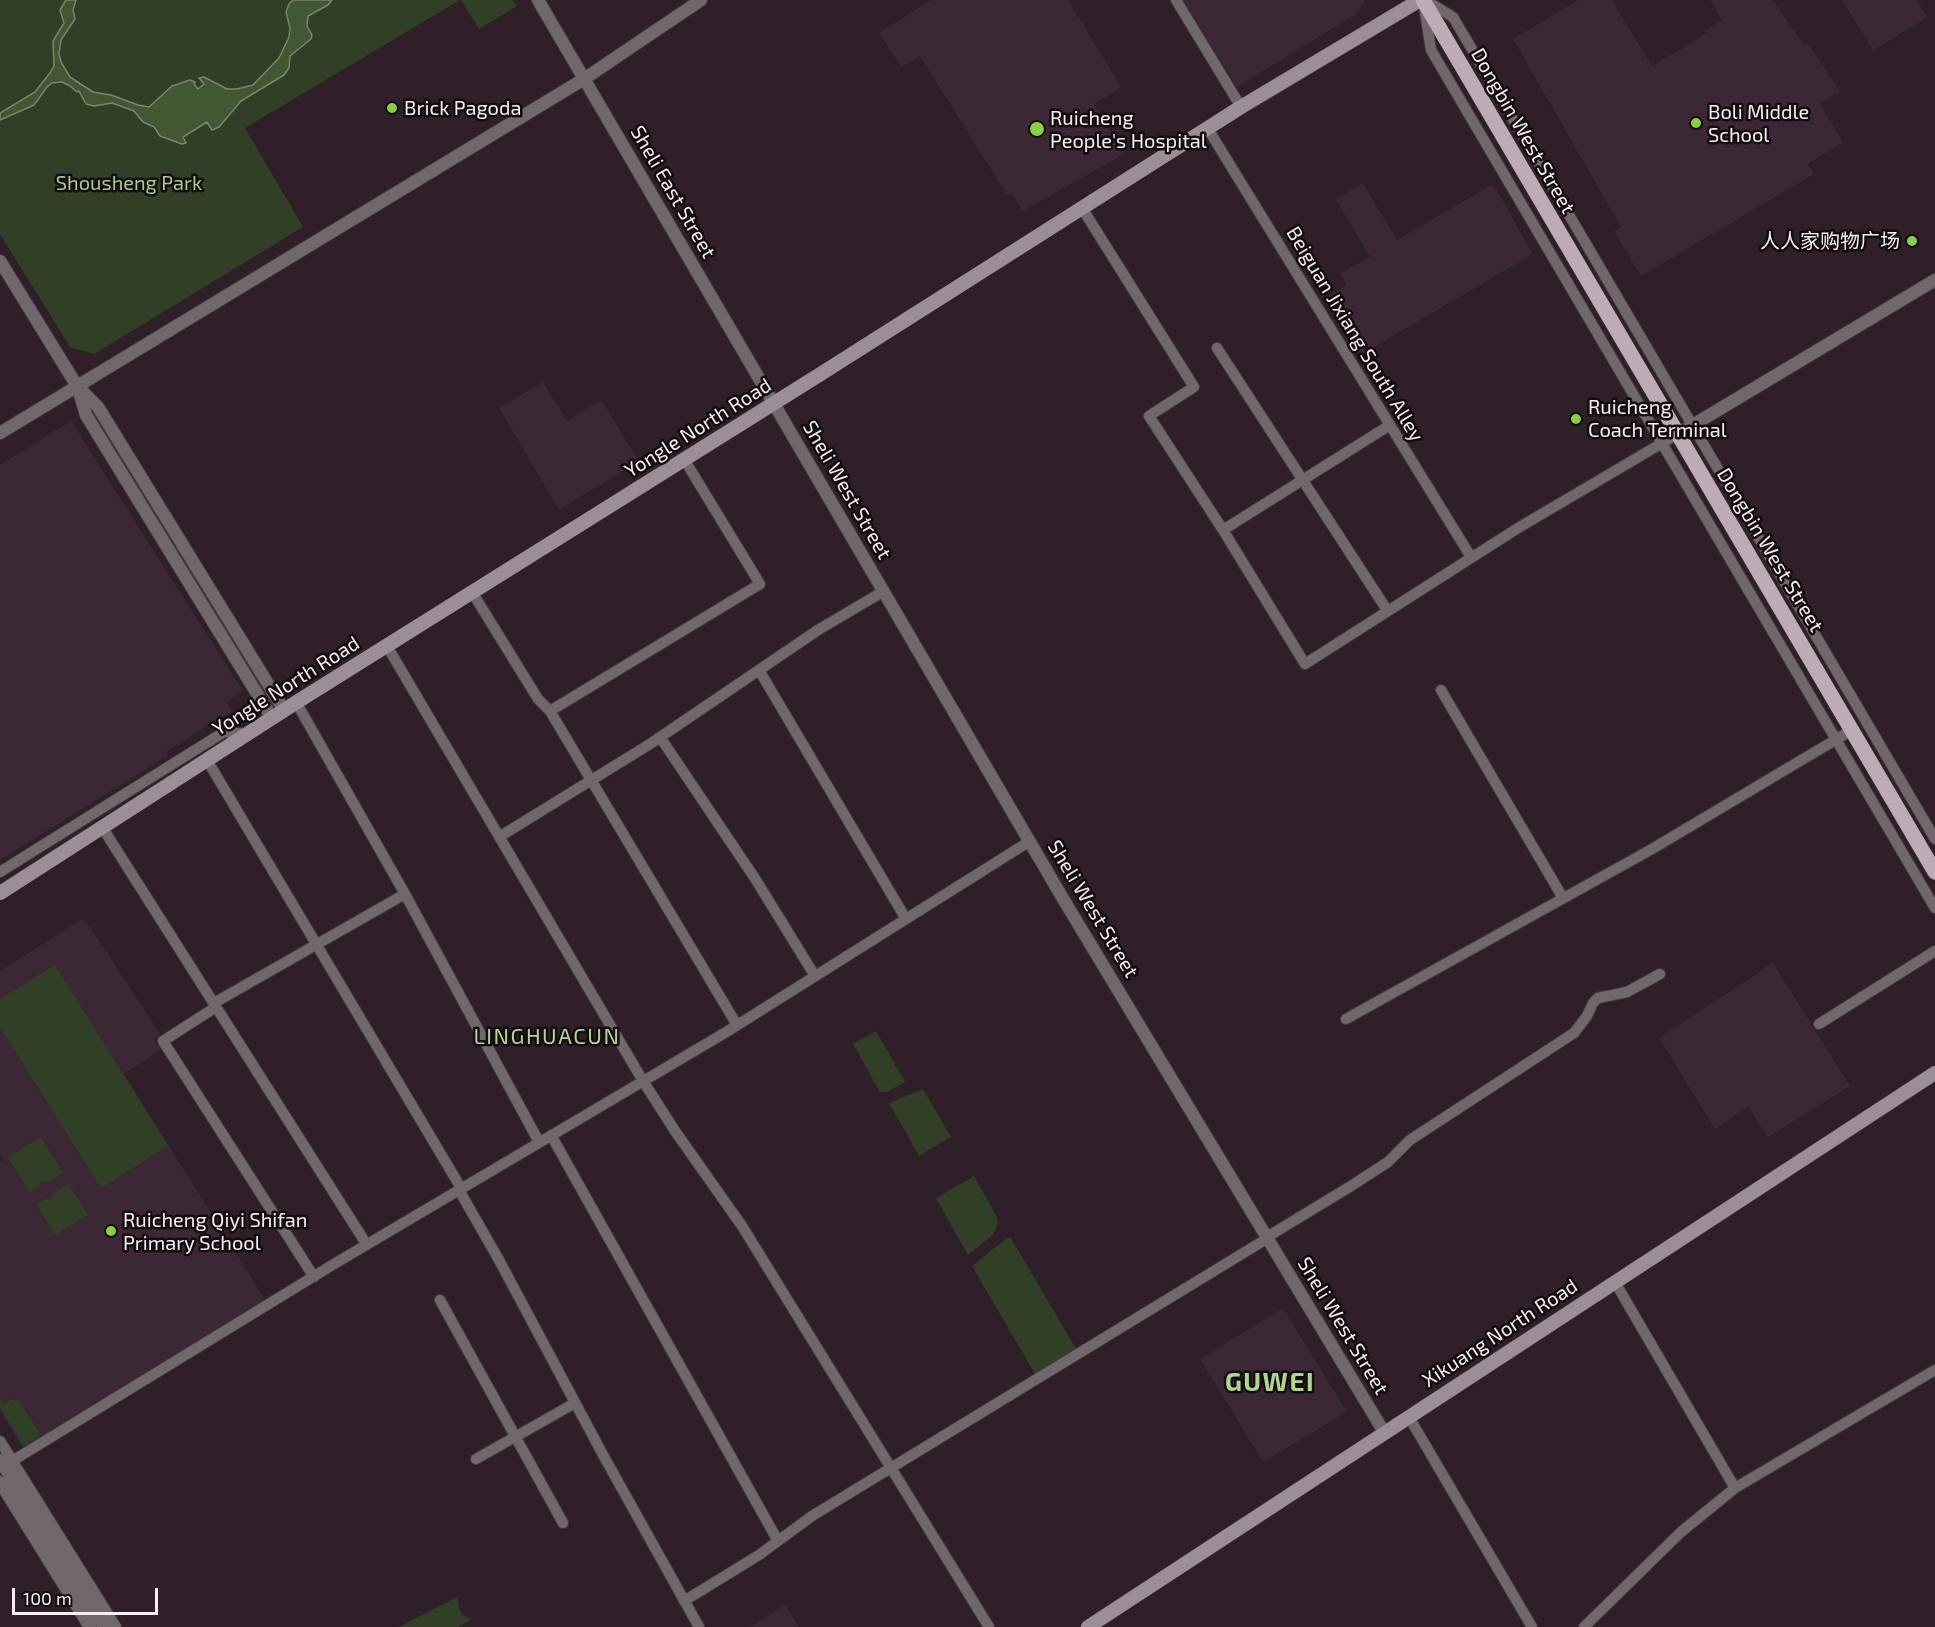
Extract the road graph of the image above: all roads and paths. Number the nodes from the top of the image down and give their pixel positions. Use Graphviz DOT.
graph roads {
  1 [pos="537,0"];
  2 [pos="701,0"];
  3 [pos="1176,0"];
  4 [pos="1423,0"];
  5 [pos="584,79"];
  6 [pos="1241,106"];
  7 [pos="1208,129"];
  8 [pos="1082,208"];
  9 [pos="0,261"];
  10 [pos="1935,280"];
  11 [pos="1217,348"];
  12 [pos="77,386"];
  13 [pos="774,403"];
  14 [pos="1390,425"];
  15 [pos="1684,431"];
  16 [pos="0,433"];
  17 [pos="1662,443"];
  18 [pos="684,459"];
  19 [pos="1303,480"];
  20 [pos="1223,530"];
  21 [pos="1471,557"];
  22 [pos="884,591"];
  23 [pos="472,592"];
  24 [pos="1387,610"];
  25 [pos="387,646"];
  26 [pos="759,670"];
  27 [pos="1441,690"];
  28 [pos="296,702"];
  29 [pos="284,710"];
  30 [pos="550,711"];
  31 [pos="272,718"];
  32 [pos="1851,730"];
  33 [pos="248,734"];
  34 [pos="660,737"];
  35 [pos="1836,739"];
  36 [pos="207,760"];
  37 [pos="592,780"];
  38 [pos="102,827"];
  39 [pos="499,837"];
  40 [pos="1935,839"];
  41 [pos="1030,841"];
  42 [pos="0,872"];
  43 [pos="1935,872"];
  44 [pos="0,894"];
  45 [pos="405,894"];
  46 [pos="1563,898"];
  47 [pos="1935,908"];
  48 [pos="906,919"];
  49 [pos="317,945"];
  50 [pos="1935,951"];
  51 [pos="1660,974"];
  52 [pos="815,976"];
  53 [pos="215,1005"];
  54 [pos="1346,1019"];
  55 [pos="1819,1024"];
  56 [pos="738,1025"];
  57 [pos="1935,1073"];
  58 [pos="643,1081"];
  59 [pos="1935,1084"];
  60 [pos="551,1135"];
  61 [pos="539,1142"];
  62 [pos="460,1189"];
  63 [pos="1267,1237"];
  64 [pos="367,1245"];
  65 [pos="314,1277"];
  66 [pos="1619,1289"];
  67 [pos="440,1300"];
  68 [pos="1935,1370"];
  69 [pos="575,1403"];
  70 [pos="1413,1424"];
  71 [pos="1384,1432"];
  72 [pos="515,1437"];
  73 [pos="0,1441"];
  74 [pos="476,1459"];
  75 [pos="5,1462"];
  76 [pos="891,1468"];
  77 [pos="0,1482"];
  78 [pos="1735,1488"];
  79 [pos="563,1523"];
  80 [pos="778,1540"];
  81 [pos="684,1601"];
  82 [pos="90,1627"];
  83 [pos="104,1627"];
  84 [pos="116,1627"];
  85 [pos="699,1627"];
  86 [pos="989,1627"];
  87 [pos="1088,1627"];
  88 [pos="1104,1627"];
  89 [pos="1532,1627"];
  90 [pos="1584,1627"];
  1 -- 5 [label="street, Sheli East Street"];
  2 -- 5 [label="street"];
  3 -- 6 [label="street"];
  4 -- 6 [label="main road, Yongle North Road"];
  4 -- 15 [label="main road, Dongbin West Street"];
  4 -- 17 [label="street"];
  5 -- 12 [label="street"];
  5 -- 13 [label="street, Sheli East Street"];
  6 -- 7 [label="main road, Yongle North Road"];
  7 -- 8 [label="main road, Yongle North Road"];
  7 -- 14 [label="street, Beiguan Jixiang South Alley"];
  8 -- 13 [label="main road, Yongle North Road"];
  8 -- 20 [label="street"];
  9 -- 12 [label="street"];
  10 -- 15 [label="street"];
  11 -- 19 [label="street"];
  12 -- 16 [label="street"];
  12 -- 29 [label="street"];
  12 -- 31 [label="street"];
  13 -- 18 [label="main road, Yongle North Road"];
  13 -- 22 [label="street, Sheli West Street"];
  14 -- 19 [label="street"];
  14 -- 21 [label="street, Beiguan Jixiang South Alley"];
  15 -- 17 [label="street"];
  15 -- 32 [label="main road, Dongbin West Street"];
  15 -- 40 [label="street"];
  17 -- 21 [label="street"];
  17 -- 35 [label="street"];
  18 -- 23 [label="main road, Yongle North Road"];
  18 -- 30 [label="street"];
  19 -- 20 [label="street"];
  19 -- 24 [label="street"];
  20 -- 24 [label="street"];
  21 -- 24 [label="street"];
  22 -- 26 [label="street"];
  22 -- 41 [label="street, Sheli West Street"];
  23 -- 25 [label="main road, Yongle North Road"];
  23 -- 30 [label="street"];
  25 -- 28 [label="main road, Yongle North Road"];
  25 -- 39 [label="street"];
  26 -- 34 [label="street"];
  26 -- 48 [label="street"];
  27 -- 46 [label="street"];
  28 -- 29 [label="main road, Yongle North Road"];
  28 -- 45 [label="street"];
  29 -- 31 [label="main road, Yongle North Road"];
  30 -- 37 [label="street"];
  31 -- 33 [label="main road, Yongle North Road"];
  32 -- 35 [label="street"];
  32 -- 43 [label="main road, Dongbin West Street"];
  33 -- 36 [label="main road, Yongle North Road"];
  33 -- 42 [label="street"];
  34 -- 37 [label="street"];
  34 -- 52 [label="street"];
  35 -- 46 [label="street"];
  35 -- 47 [label="street"];
  36 -- 38 [label="main road, Yongle North Road"];
  36 -- 49 [label="street"];
  37 -- 39 [label="street"];
  37 -- 56 [label="street"];
  38 -- 44 [label="main road, Yongle North Road"];
  38 -- 53 [label="street"];
  39 -- 58 [label="street"];
  41 -- 48 [label="street"];
  41 -- 63 [label="street, Sheli West Street"];
  45 -- 49 [label="street"];
  45 -- 61 [label="street"];
  46 -- 54 [label="street"];
  48 -- 52 [label="street"];
  49 -- 53 [label="street"];
  49 -- 62 [label="street"];
  50 -- 55 [label="street"];
  51 -- 63 [label="street"];
  52 -- 56 [label="street"];
  53 -- 64 [label="street"];
  53 -- 65 [label="street"];
  56 -- 58 [label="street"];
  57 -- 71 [label="main road, Xikuang North Road"];
  58 -- 60 [label="street"];
  58 -- 76 [label="street"];
  59 -- 66 [label="main road, Xikuang North Road"];
  60 -- 61 [label="street"];
  60 -- 80 [label="street"];
  61 -- 62 [label="street"];
  62 -- 64 [label="street"];
  62 -- 69 [label="street"];
  63 -- 71 [label="street, Sheli West Street"];
  63 -- 76 [label="street"];
  64 -- 65 [label="street"];
  65 -- 75 [label="street"];
  66 -- 70 [label="main road, Xikuang North Road"];
  66 -- 78 [label="street"];
  67 -- 72 [label="street"];
  68 -- 78 [label="street"];
  69 -- 72 [label="street"];
  69 -- 81 [label="street"];
  70 -- 88 [label="main road, Xikuang North Road"];
  70 -- 89 [label="street"];
  71 -- 87 [label="main road, Xikuang North Road"];
  72 -- 74 [label="street"];
  72 -- 79 [label="street"];
  73 -- 75 [label="street"];
  75 -- 83 [label="street"];
  75 -- 84 [label="street"];
  76 -- 80 [label="street"];
  76 -- 86 [label="street"];
  77 -- 82 [label="street"];
  78 -- 90 [label="street"];
  80 -- 81 [label="street"];
  81 -- 85 [label="street"];
}
